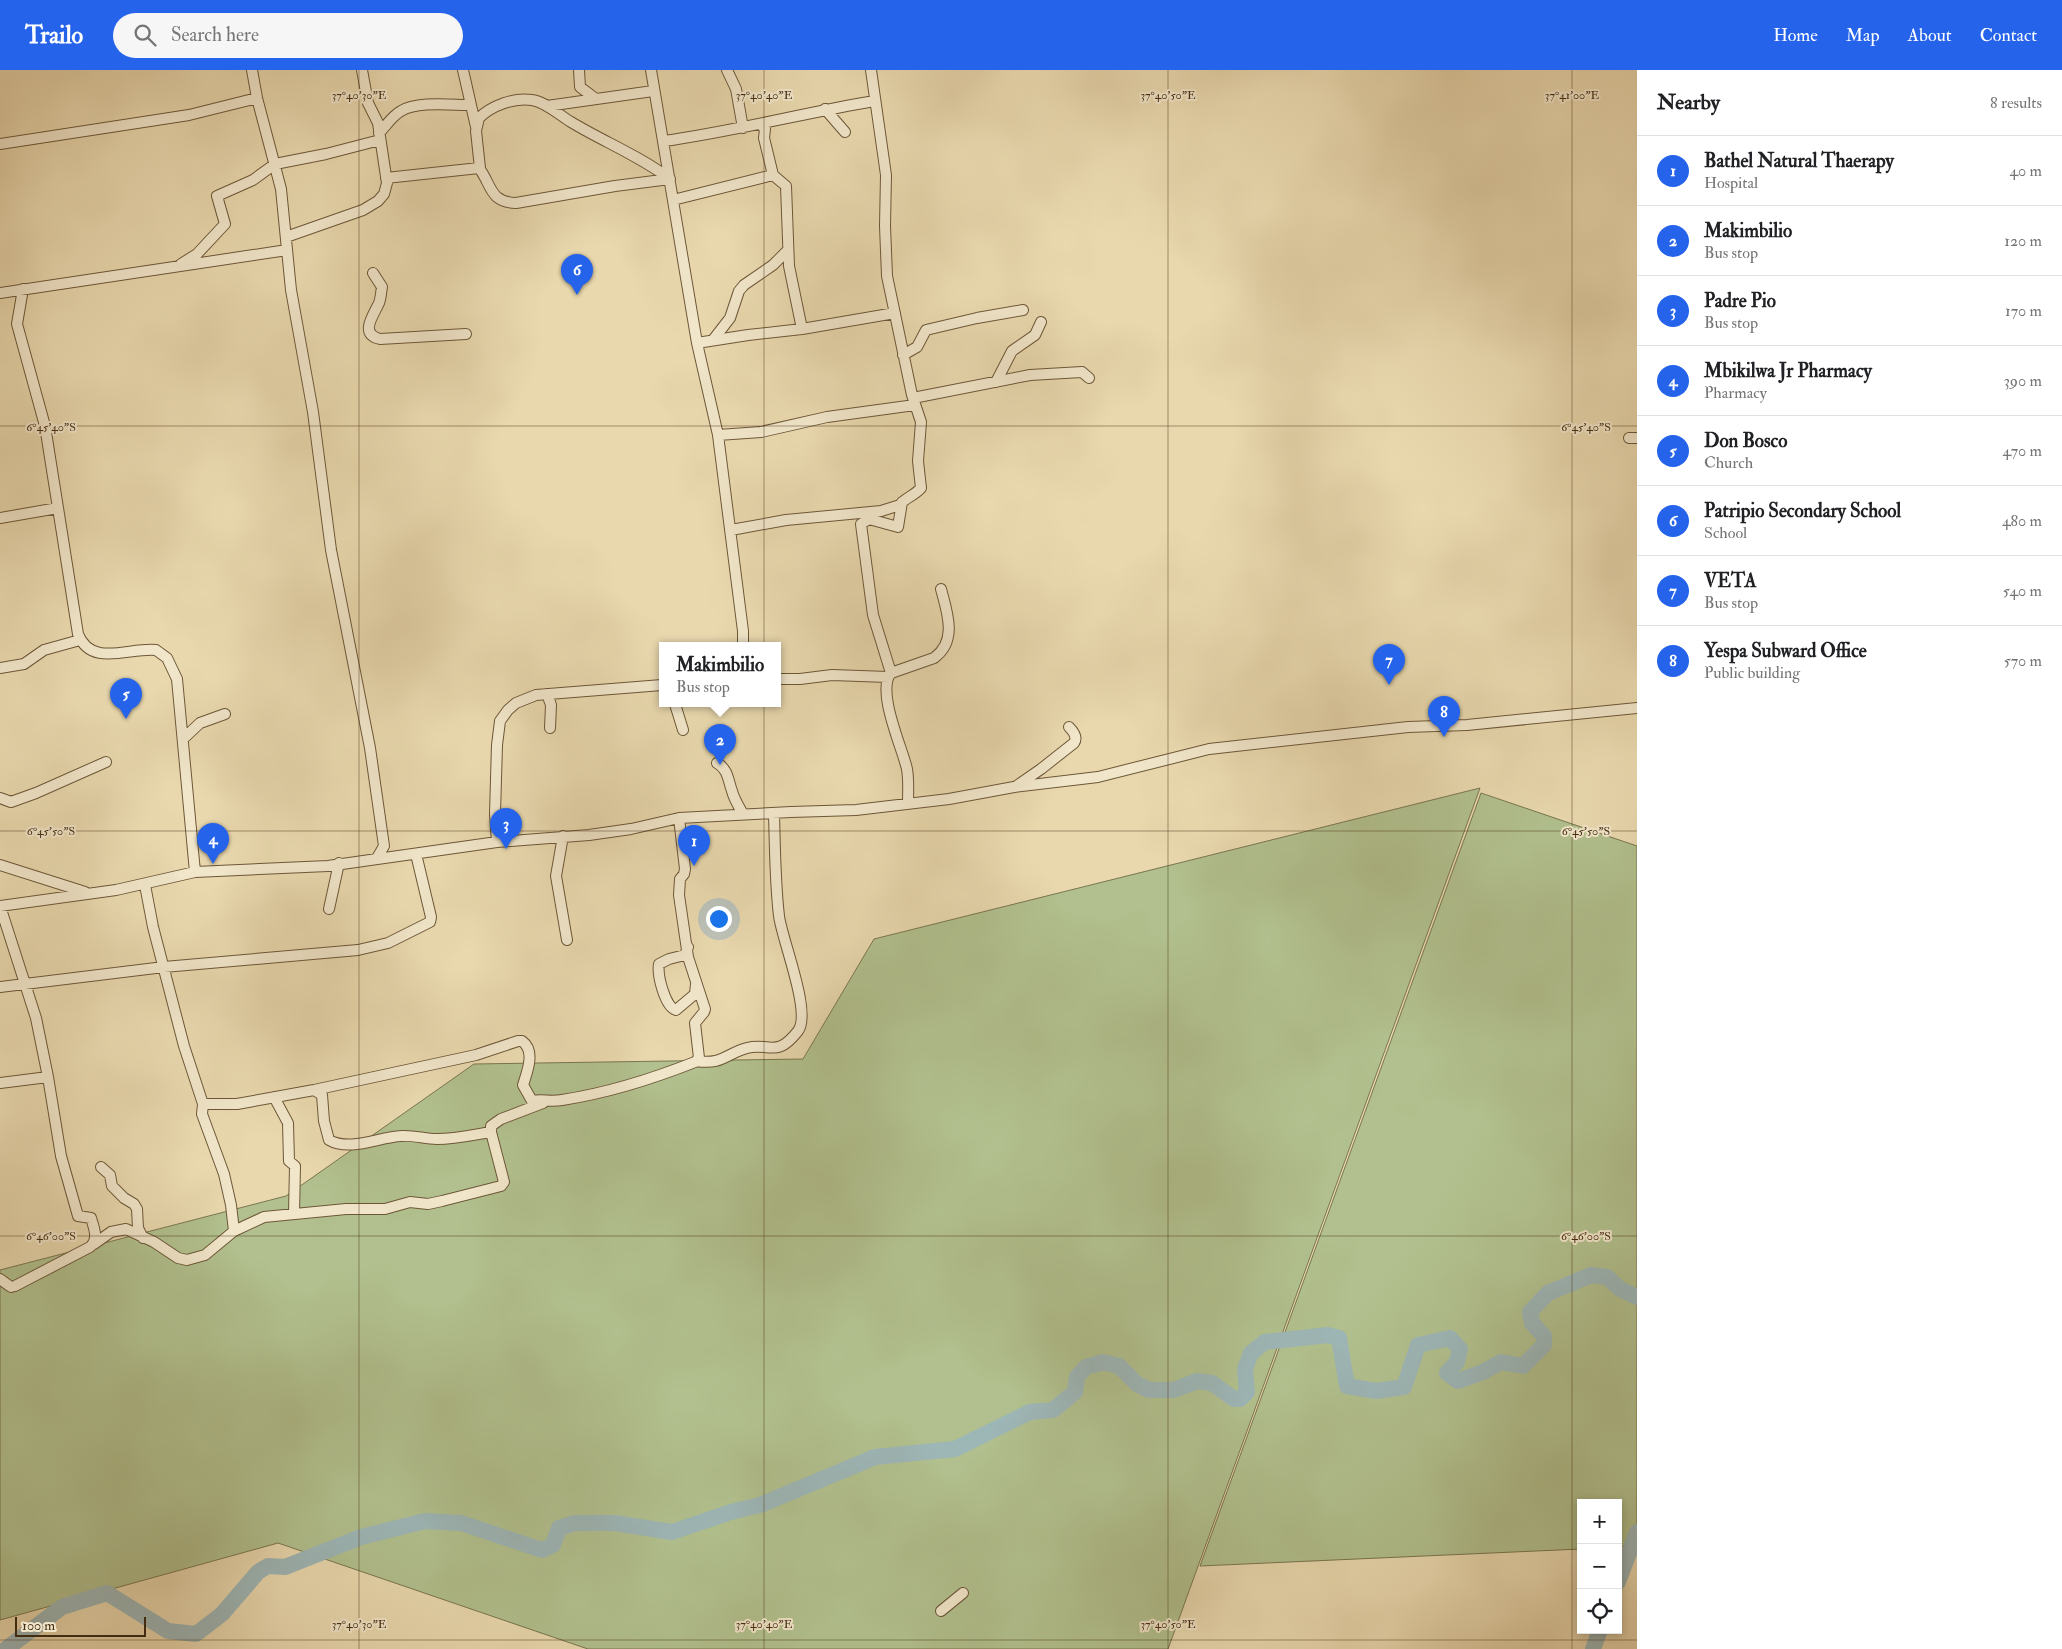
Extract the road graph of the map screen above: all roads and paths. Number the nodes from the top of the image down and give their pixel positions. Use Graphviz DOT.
graph roads {
  1 [pos="252,70"];
  2 [pos="362,70"];
  3 [pos="463,70"];
  4 [pos="579,70"];
  5 [pos="650,70"];
  6 [pos="727,70"];
  7 [pos="871,70"];
  8 [pos="654,91"];
  9 [pos="257,98"];
  10 [pos="596,99"];
  11 [pos="874,101"];
  12 [pos="470,105"];
  13 [pos="548,106"];
  14 [pos="825,109"];
  15 [pos="760,124"];
  16 [pos="476,127"];
  17 [pos="744,128"];
  18 [pos="845,132"];
  19 [pos="380,136"];
  20 [pos="664,141"];
  21 [pos="0,144"];
  22 [pos="276,164"];
  23 [pos="480,168"];
  24 [pos="774,175"];
  25 [pos="386,178"];
  26 [pos="670,179"];
  27 [pos="673,200"];
  28 [pos="286,237"];
  29 [pos="287,250"];
  30 [pos="788,250"];
  31 [pos="177,266"];
  32 [pos="373,273"];
  33 [pos="23,289"];
  34 [pos="0,293"];
  35 [pos="1023,310"];
  36 [pos="895,313"];
  37 [pos="1041,322"];
  38 [pos="802,329"];
  39 [pos="466,334"];
  40 [pos="713,340"];
  41 [pos="697,343"];
  42 [pos="904,355"];
  43 [pos="1089,378"];
  44 [pos="996,382"];
  45 [pos="914,402"];
  46 [pos="718,435"];
  47 [pos="902,502"];
  48 [pos="58,508"];
  49 [pos="0,518"];
  50 [pos="731,530"];
  51 [pos="942,589"];
  52 [pos="80,640"];
  53 [pos="743,642"];
  54 [pos="0,668"];
  55 [pos="889,675"];
  56 [pos="781,679"];
  57 [pos="659,685"];
  58 [pos="547,694"];
  59 [pos="676,707"];
  60 [pos="1637,708"];
  61 [pos="225,714"];
  62 [pos="1069,727"];
  63 [pos="550,728"];
  64 [pos="683,730"];
  65 [pos="183,739"];
  66 [pos="106,762"];
  67 [pos="717,763"];
  68 [pos="1014,787"];
  69 [pos="0,798"];
  70 [pos="11,802"];
  71 [pos="908,804"];
  72 [pos="0,805"];
  73 [pos="774,813"];
  74 [pos="743,814"];
  75 [pos="678,818"];
  76 [pos="563,836"];
  77 [pos="497,842"];
  78 [pos="416,854"];
  79 [pos="376,858"];
  80 [pos="338,863"];
  81 [pos="0,865"];
  82 [pos="194,872"];
  83 [pos="145,884"];
  84 [pos="88,892"];
  85 [pos="0,906"];
  86 [pos="329,909"];
  87 [pos="567,940"];
  88 [pos="688,946"];
  89 [pos="164,966"];
  90 [pos="697,983"];
  91 [pos="25,984"];
  92 [pos="0,987"];
  93 [pos="696,1061"];
  94 [pos="48,1076"];
  95 [pos="0,1083"];
  96 [pos="314,1090"];
  97 [pos="274,1098"];
  98 [pos="546,1102"];
  99 [pos="203,1104"];
  100 [pos="491,1132"];
  101 [pos="101,1167"];
  102 [pos="294,1214"];
  103 [pos="234,1231"];
  104 [pos="142,1236"];
  105 [pos="94,1244"];
  106 [pos="0,1279"];
  107 [pos="963,1593"];
  108 [pos="941,1611"];
  1 -- 9 [label="street"];
  2 -- 19 [label="street"];
  3 -- 12 [label="street"];
  4 -- 10 [label="street"];
  5 -- 8 [label="street"];
  6 -- 17 [label="street"];
  7 -- 11 [label="street"];
  8 -- 10 [label="street"];
  8 -- 20 [label="street"];
  9 -- 21 [label="street"];
  9 -- 22 [label="street"];
  10 -- 13 [label="street"];
  11 -- 14 [label="street"];
  11 -- 36 [label="street"];
  12 -- 16 [label="street"];
  12 -- 19 [label="street"];
  13 -- 16 [label="street"];
  13 -- 26 [label="street"];
  14 -- 15 [label="street"];
  14 -- 18 [label="street"];
  15 -- 17 [label="street"];
  15 -- 24 [label="street"];
  16 -- 23 [label="street"];
  17 -- 20 [label="street"];
  19 -- 22 [label="street"];
  19 -- 25 [label="street"];
  20 -- 26 [label="street"];
  22 -- 28 [label="street"];
  22 -- 31 [label="street"];
  23 -- 25 [label="street"];
  23 -- 26 [label="street"];
  24 -- 27 [label="street"];
  24 -- 30 [label="street"];
  25 -- 28 [label="street"];
  26 -- 27 [label="street"];
  27 -- 41 [label="street"];
  28 -- 29 [label="street"];
  29 -- 31 [label="street"];
  29 -- 79 [label="street"];
  30 -- 38 [label="street"];
  30 -- 40 [label="street"];
  31 -- 33 [label="street"];
  32 -- 39 [label="street"];
  33 -- 34 [label="street"];
  33 -- 48 [label="street"];
  35 -- 42 [label="street"];
  36 -- 38 [label="street"];
  36 -- 42 [label="street"];
  37 -- 44 [label="street"];
  38 -- 40 [label="street"];
  40 -- 41 [label="street"];
  41 -- 46 [label="street"];
  42 -- 45 [label="street"];
  43 -- 44 [label="street"];
  44 -- 45 [label="street"];
  45 -- 46 [label="street"];
  45 -- 47 [label="street"];
  46 -- 50 [label="street"];
  47 -- 50 [label="street"];
  47 -- 55 [label="street"];
  48 -- 49 [label="street"];
  48 -- 52 [label="street"];
  50 -- 53 [label="street"];
  51 -- 55 [label="street"];
  52 -- 54 [label="street"];
  52 -- 65 [label="street"];
  55 -- 56 [label="street"];
  55 -- 71 [label="street"];
  57 -- 58 [label="street"];
  58 -- 63 [label="street"];
  58 -- 77 [label="street"];
  59 -- 64 [label="street"];
  60 -- 68 [label="street"];
  61 -- 65 [label="street"];
  62 -- 68 [label="street"];
  65 -- 82 [label="street"];
  66 -- 70 [label="street"];
  67 -- 74 [label="street"];
  68 -- 71 [label="street"];
  69 -- 70 [label="street"];
  70 -- 72 [label="street"];
  71 -- 73 [label="street"];
  73 -- 74 [label="street"];
  73 -- 93 [label="street"];
  74 -- 75 [label="street"];
  75 -- 76 [label="street"];
  75 -- 88 [label="street"];
  76 -- 77 [label="street"];
  76 -- 87 [label="street"];
  77 -- 78 [label="street"];
  78 -- 79 [label="street"];
  78 -- 89 [label="street"];
  79 -- 80 [label="street"];
  80 -- 82 [label="street"];
  80 -- 86 [label="street"];
  81 -- 84 [label="street"];
  82 -- 83 [label="street"];
  83 -- 84 [label="street"];
  83 -- 89 [label="street"];
  84 -- 85 [label="street"];
  85 -- 91 [label="street"];
  88 -- 90 [label="street"];
  88 -- 90 [label="street"];
  89 -- 91 [label="street"];
  89 -- 99 [label="street"];
  90 -- 93 [label="street"];
  91 -- 92 [label="street"];
  91 -- 94 [label="street"];
  93 -- 98 [label="street"];
  94 -- 95 [label="street"];
  94 -- 105 [label="street"];
  96 -- 97 [label="street"];
  96 -- 98 [label="street"];
  96 -- 100 [label="street"];
  97 -- 99 [label="street"];
  97 -- 102 [label="street"];
  98 -- 100 [label="street"];
  99 -- 103 [label="street"];
  100 -- 102 [label="street"];
  101 -- 104 [label="street"];
  102 -- 103 [label="street"];
  103 -- 104 [label="street"];
  104 -- 105 [label="street"];
  105 -- 106 [label="street"];
  107 -- 108 [label="street"];
}
